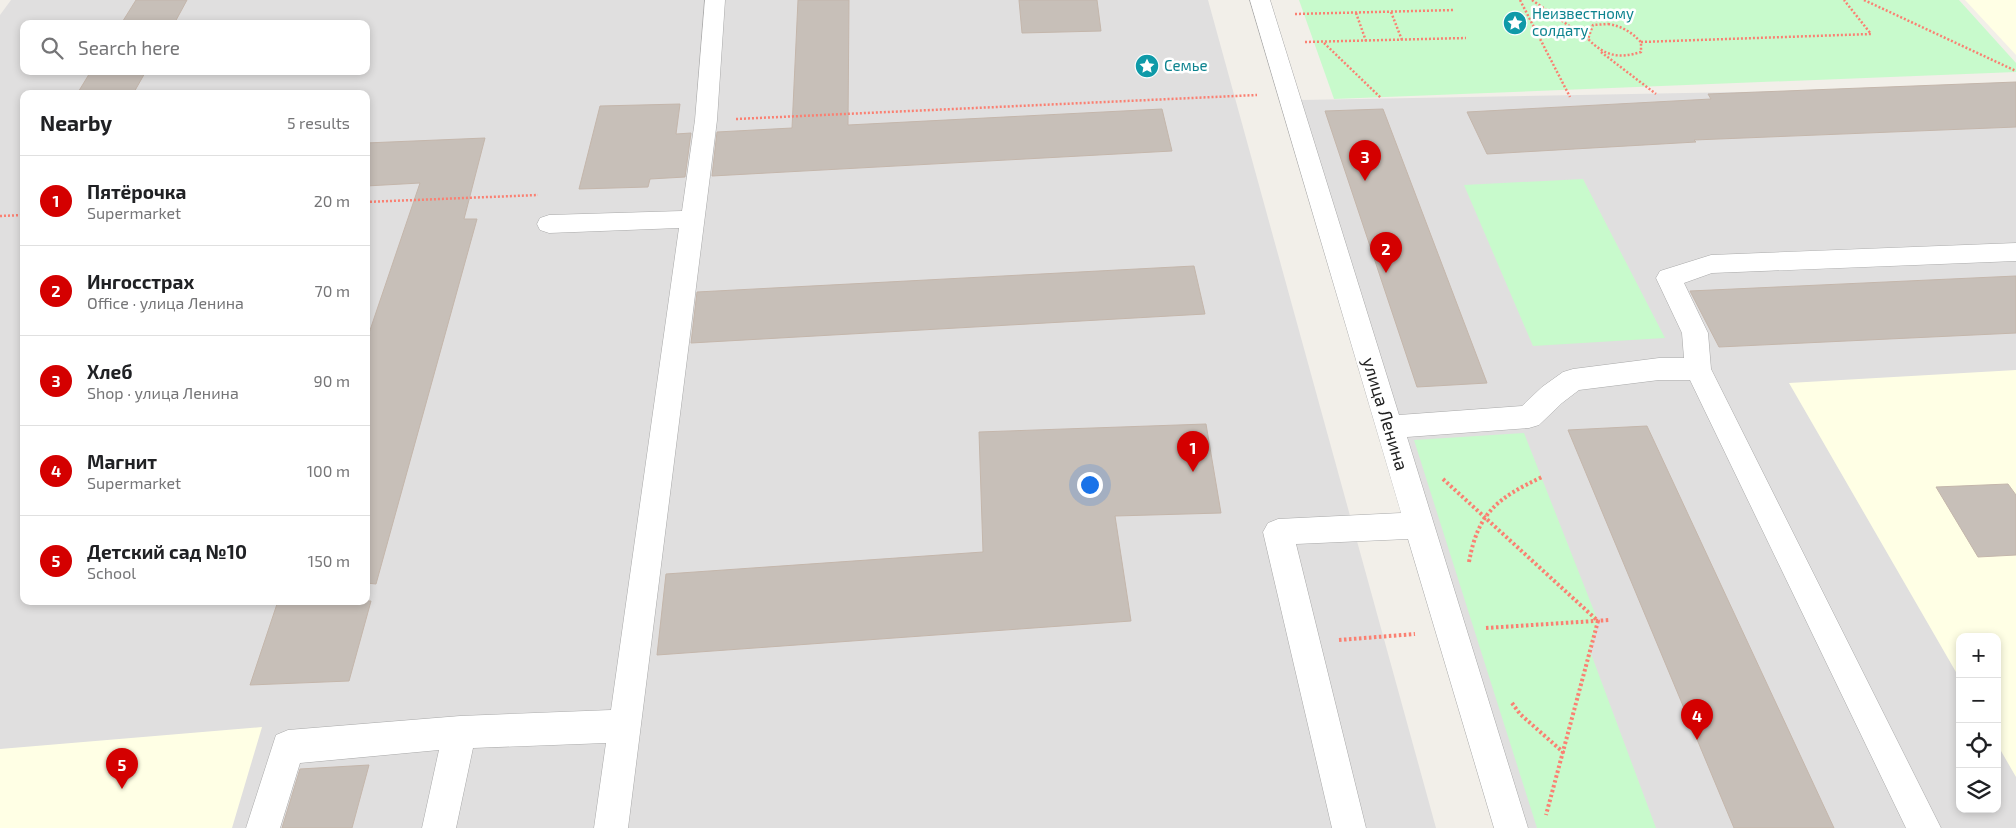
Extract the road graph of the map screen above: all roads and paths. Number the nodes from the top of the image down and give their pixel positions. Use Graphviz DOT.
graph roads {
  1 [pos="715,0"];
  2 [pos="1260,0"];
  3 [pos="1520,0"];
  4 [pos="1532,0"];
  5 [pos="1844,0"];
  6 [pos="1864,0"];
  7 [pos="1454,10"];
  8 [pos="1391,12"];
  9 [pos="1356,13"];
  10 [pos="1293,14"];
  11 [pos="1466,38"];
  12 [pos="1588,38"];
  13 [pos="1402,40"];
  14 [pos="1366,41"];
  15 [pos="1300,42"];
  16 [pos="1323,42"];
  17 [pos="1641,42"];
  18 [pos="1599,50"];
  19 [pos="2016,71"];
  20 [pos="1656,94"];
  21 [pos="1258,95"];
  22 [pos="1570,97"];
  23 [pos="1381,98"];
  24 [pos="706,120"];
  25 [pos="541,195"];
  26 [pos="370,202"];
  27 [pos="20,215"];
  28 [pos="0,216"];
  29 [pos="692,219"];
  30 [pos="548,224"];
  31 [pos="2016,252"];
  32 [pos="1698,369"];
  33 [pos="1389,427"];
  34 [pos="1441,477"];
  35 [pos="1542,477"];
  36 [pos="1483,517"];
  37 [pos="1419,525"];
  38 [pos="1468,571"];
  39 [pos="1511,701"];
  40 [pos="624,726"];
  41 [pos="460,732"];
  42 [pos="1564,753"];
  43 [pos="1545,819"];
  44 [pos="264,828"];
  45 [pos="439,828"];
  46 [pos="611,828"];
  47 [pos="1350,828"];
  48 [pos="1511,828"];
  49 [pos="1924,828"];
  1 -- 24 [label="street"];
  2 -- 33 [label="street, улица Ленина"];
  3 -- 22 [label="path"];
  4 -- 12 [label="path"];
  5 -- 17 [label="path"];
  6 -- 19 [label="path"];
  7 -- 8 [label="path"];
  8 -- 9 [label="path"];
  8 -- 13 [label="path"];
  9 -- 10 [label="path"];
  9 -- 14 [label="path"];
  11 -- 13 [label="path"];
  12 -- 17 [label="path"];
  12 -- 18 [label="path"];
  13 -- 14 [label="path"];
  14 -- 16 [label="path"];
  15 -- 16 [label="path"];
  16 -- 23 [label="path"];
  17 -- 18 [label="path"];
  18 -- 20 [label="path"];
  21 -- 24 [label="path"];
  24 -- 29 [label="street"];
  25 -- 26 [label="path"];
  27 -- 28 [label="path"];
  29 -- 30 [label="street"];
  29 -- 40 [label="street"];
  31 -- 32 [label="street"];
  32 -- 33 [label="street"];
  32 -- 49 [label="street"];
  33 -- 37 [label="street, улица Ленина"];
  34 -- 36 [label="path"];
  35 -- 36 [label="path"];
  36 -- 38 [label="path"];
  36 -- 42 [label="path"];
  37 -- 47 [label="street"];
  37 -- 48 [label="street, улица Ленина"];
  39 -- 42 [label="path"];
  40 -- 41 [label="street"];
  40 -- 46 [label="street"];
  41 -- 44 [label="street"];
  41 -- 45 [label="street"];
  42 -- 43 [label="path"];
}
